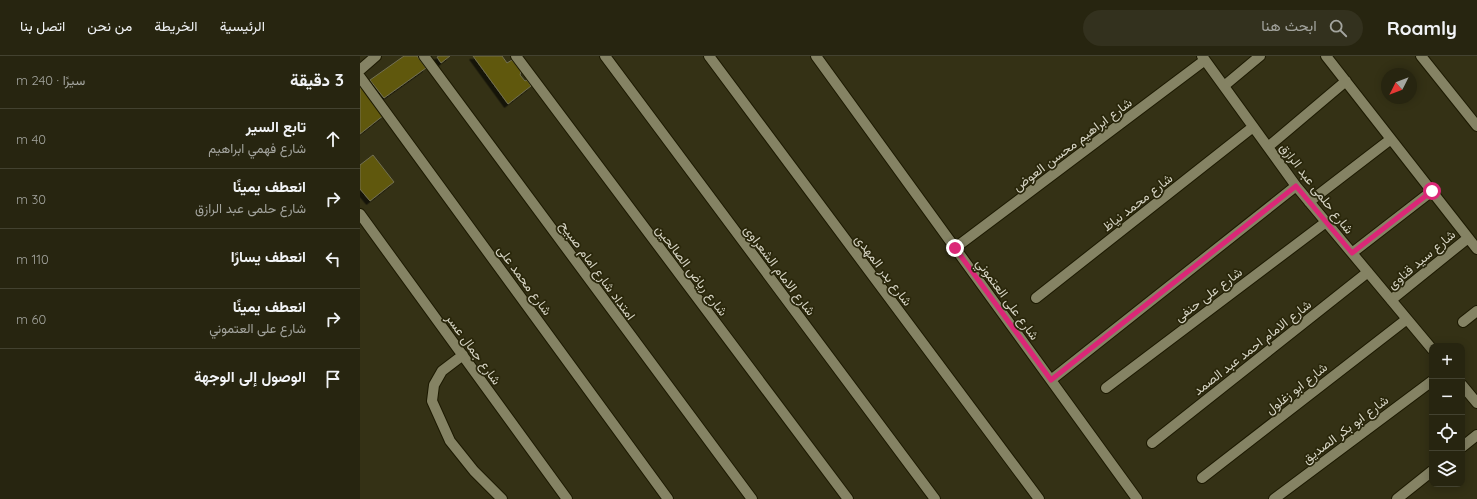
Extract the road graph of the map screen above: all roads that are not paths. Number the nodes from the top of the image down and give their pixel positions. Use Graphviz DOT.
graph roads {
  1 [pos="376,56"];
  2 [pos="424,56"];
  3 [pos="516,56"];
  4 [pos="605,56"];
  5 [pos="709,56"];
  6 [pos="816,56"];
  7 [pos="1260,56"];
  8 [pos="1326,56"];
  9 [pos="1421,56"];
  10 [pos="1204,58"];
  11 [pos="360,70"];
  12 [pos="360,77"];
  13 [pos="1346,81"];
  14 [pos="1224,86"];
  15 [pos="1477,126"];
  16 [pos="1254,127"];
  17 [pos="1391,139"];
  18 [pos="1268,146"];
  19 [pos="1296,186"];
  20 [pos="1432,191"];
  21 [pos="1309,202"];
  22 [pos="360,214"];
  23 [pos="1326,222"];
  24 [pos="1468,238"];
  25 [pos="955,248"];
  26 [pos="1477,250"];
  27 [pos="1352,253"];
  28 [pos="1368,272"];
  29 [pos="1036,298"];
  30 [pos="1392,300"];
  31 [pos="1477,311"];
  32 [pos="1407,319"];
  33 [pos="1463,322"];
  34 [pos="1429,345"];
  35 [pos="462,355"];
  36 [pos="1051,380"];
  37 [pos="1429,383"];
  38 [pos="1106,388"];
  39 [pos="1465,389"];
  40 [pos="1477,403"];
  41 [pos="1477,436"];
  42 [pos="1152,443"];
  43 [pos="1465,445"];
  44 [pos="1429,473"];
  45 [pos="1202,478"];
  46 [pos="502,499"];
  47 [pos="567,499"];
  48 [pos="668,499"];
  49 [pos="752,499"];
  50 [pos="848,499"];
  51 [pos="935,499"];
  52 [pos="1038,499"];
  53 [pos="1137,499"];
  54 [pos="1274,499"];
  55 [pos="1397,499"];
  1 -- 11 [label="street"];
  2 -- 49 [label="street, امتداد شارع امام صبيح"];
  3 -- 50 [label="street, شارع رياض الصالحين"];
  4 -- 51 [label="street, شارع الامام الشعراوى"];
  5 -- 52 [label="street, شارع بدر المهدى"];
  6 -- 25 [label="street, شارع على العتموني"];
  7 -- 14 [label="street"];
  8 -- 13 [label="street"];
  9 -- 15 [label="street"];
  10 -- 14 [label="street, شارع حلمى عبد الرازق"];
  10 -- 25 [label="street, شارع ابراهيم محسن العوض"];
  12 -- 48 [label="street, شارع محمد على"];
  13 -- 17 [label="street"];
  13 -- 18 [label="street"];
  14 -- 16 [label="street, شارع حلمى عبد الرازق"];
  16 -- 18 [label="street, شارع حلمى عبد الرازق"];
  16 -- 29 [label="street, شارع محمد نياظ"];
  17 -- 20 [label="street"];
  17 -- 21 [label="street"];
  18 -- 19 [label="street, شارع حلمى عبد الرازق"];
  19 -- 21 [label="street, شارع حلمى عبد الرازق"];
  19 -- 36 [label="street"];
  20 -- 24 [label="street"];
  20 -- 27 [label="street"];
  21 -- 23 [label="street, شارع حلمى عبد الرازق"];
  22 -- 35 [label="street, شارع جمال عسر"];
  23 -- 27 [label="street, شارع حلمى عبد الرازق"];
  23 -- 38 [label="street, شارع على حنفى"];
  24 -- 26 [label="street"];
  24 -- 30 [label="street, شارع سيد قناوى"];
  25 -- 36 [label="street, شارع على العتموني"];
  27 -- 28 [label="street, شارع حلمى عبد الرازق"];
  28 -- 30 [label="street, شارع حلمى عبد الرازق"];
  28 -- 42 [label="street, شارع الامام احمد عبد الصمد"];
  30 -- 32 [label="street, شارع حلمى عبد الرازق"];
  31 -- 33 [label="street"];
  32 -- 34 [label="street, شارع حلمى عبد الرازق"];
  32 -- 45 [label="street, شارع ابو زغلول"];
  35 -- 46 [label="street"];
  35 -- 47 [label="street, شارع جمال عسر"];
  36 -- 53 [label="street, شارع على العتموني"];
  37 -- 54 [label="street, شارع ابو بكر الصديق"];
  39 -- 40 [label="street"];
  41 -- 43 [label="street"];
  44 -- 55 [label="street"];
}
